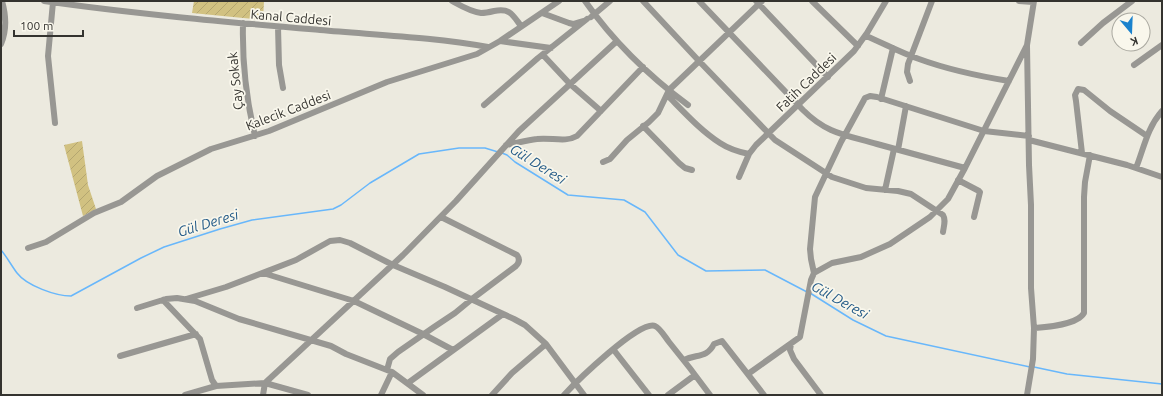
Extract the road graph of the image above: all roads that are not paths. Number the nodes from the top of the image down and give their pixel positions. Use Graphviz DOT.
graph roads {
  1 [pos="2,1"];
  2 [pos="44,1"];
  3 [pos="452,1"];
  4 [pos="559,1"];
  5 [pos="585,1"];
  6 [pos="610,1"];
  7 [pos="643,1"];
  8 [pos="699,1"];
  9 [pos="812,1"];
  10 [pos="886,1"];
  11 [pos="932,1"];
  12 [pos="1018,1"];
  13 [pos="1132,1"];
  14 [pos="53,2"];
  15 [pos="759,2"];
  16 [pos="1033,2"];
  17 [pos="542,13"];
  18 [pos="595,14"];
  19 [pos="587,19"];
  20 [pos="243,24"];
  21 [pos="521,26"];
  22 [pos="278,27"];
  23 [pos="729,32"];
  24 [pos="866,36"];
  25 [pos="500,41"];
  26 [pos="617,41"];
  27 [pos="1081,43"];
  28 [pos="1,44"];
  29 [pos="1027,44"];
  30 [pos="1162,45"];
  31 [pos="858,46"];
  32 [pos="488,47"];
  33 [pos="551,48"];
  34 [pos="894,48"];
  35 [pos="542,55"];
  36 [pos="911,56"];
  37 [pos="699,61"];
  38 [pos="1134,65"];
  39 [pos="643,67"];
  40 [pos="828,77"];
  41 [pos="910,81"];
  42 [pos="1009,81"];
  43 [pos="570,84"];
  44 [pos="284,88"];
  45 [pos="668,93"];
  46 [pos="881,98"];
  47 [pos="799,104"];
  48 [pos="484,105"];
  49 [pos="688,105"];
  50 [pos="906,106"];
  51 [pos="601,111"];
  52 [pos="1162,111"];
  53 [pos="55,123"];
  54 [pos="644,126"];
  55 [pos="984,131"];
  56 [pos="768,133"];
  57 [pos="255,136"];
  58 [pos="845,136"];
  59 [pos="1147,136"];
  60 [pos="1029,138"];
  61 [pos="505,146"];
  62 [pos="896,150"];
  63 [pos="1082,153"];
  64 [pos="749,154"];
  65 [pos="1090,155"];
  66 [pos="603,162"];
  67 [pos="965,168"];
  68 [pos="1136,168"];
  69 [pos="692,170"];
  70 [pos="826,173"];
  71 [pos="739,177"];
  72 [pos="1162,177"];
  73 [pos="958,180"];
  74 [pos="885,190"];
  75 [pos="938,210"];
  76 [pos="441,217"];
  77 [pos="974,217"];
  78 [pos="943,232"];
  79 [pos="28,248"];
  80 [pos="393,265"];
  81 [pos="814,272"];
  82 [pos="263,273"];
  83 [pos="186,299"];
  84 [pos="472,299"];
  85 [pos="163,300"];
  86 [pos="354,301"];
  87 [pos="137,308"];
  88 [pos="503,314"];
  89 [pos="1034,328"];
  90 [pos="196,334"];
  91 [pos="423,334"];
  92 [pos="311,340"];
  93 [pos="546,344"];
  94 [pos="791,344"];
  95 [pos="613,349"];
  96 [pos="453,350"];
  97 [pos="120,356"];
  98 [pos="684,360"];
  99 [pos="390,371"];
  100 [pos="748,374"];
  101 [pos="695,375"];
  102 [pos="265,383"];
  103 [pos="408,383"];
  104 [pos="575,383"];
  105 [pos="216,386"];
  106 [pos="185,395"];
  107 [pos="263,395"];
  108 [pos="308,395"];
  109 [pos="381,395"];
  110 [pos="423,395"];
  111 [pos="492,395"];
  112 [pos="564,395"];
  113 [pos="584,395"];
  114 [pos="649,395"];
  115 [pos="668,395"];
  116 [pos="710,395"];
  117 [pos="764,395"];
  118 [pos="821,395"];
  119 [pos="1027,395"];
  1 -- 28 [label="street"];
  2 -- 14 [label="street, Kanal Caddesi"];
  3 -- 21 [label="street"];
  4 -- 17 [label="street, Kalecik Caddesi"];
  5 -- 18 [label="street"];
  6 -- 18 [label="street"];
  7 -- 37 [label="street"];
  8 -- 23 [label="street"];
  9 -- 31 [label="street"];
  10 -- 24 [label="street, Fatih Caddesi"];
  11 -- 36 [label="street"];
  12 -- 16 [label="street"];
  13 -- 27 [label="street"];
  14 -- 20 [label="street, Kanal Caddesi"];
  14 -- 53 [label="street"];
  15 -- 23 [label="street"];
  15 -- 40 [label="street"];
  16 -- 29 [label="street"];
  17 -- 19 [label="street"];
  17 -- 21 [label="street, Kalecik Caddesi"];
  18 -- 19 [label="street"];
  18 -- 26 [label="street"];
  19 -- 33 [label="street"];
  20 -- 22 [label="street, Kanal Caddesi"];
  20 -- 57 [label="street, Çay Sokak"];
  21 -- 25 [label="street, Kalecik Caddesi"];
  22 -- 32 [label="street, Kanal Caddesi"];
  22 -- 44 [label="street"];
  23 -- 37 [label="street"];
  23 -- 47 [label="street"];
  24 -- 31 [label="street, Fatih Caddesi"];
  24 -- 34 [label="street"];
  25 -- 32 [label="street, Kalecik Caddesi"];
  25 -- 33 [label="street"];
  26 -- 39 [label="street"];
  26 -- 43 [label="street"];
  29 -- 42 [label="street"];
  29 -- 60 [label="street"];
  30 -- 38 [label="street"];
  31 -- 40 [label="street, Fatih Caddesi"];
  32 -- 57 [label="street, Kalecik Caddesi"];
  33 -- 35 [label="street"];
  34 -- 36 [label="street"];
  34 -- 46 [label="street"];
  35 -- 43 [label="street"];
  35 -- 48 [label="street"];
  36 -- 41 [label="street"];
  36 -- 42 [label="street"];
  37 -- 45 [label="street"];
  37 -- 56 [label="street"];
  39 -- 45 [label="street"];
  39 -- 51 [label="street"];
  40 -- 47 [label="street, Fatih Caddesi"];
  42 -- 55 [label="street"];
  43 -- 51 [label="street"];
  43 -- 61 [label="street"];
  45 -- 49 [label="street"];
  45 -- 54 [label="street"];
  45 -- 64 [label="street"];
  46 -- 50 [label="street"];
  46 -- 58 [label="street"];
  47 -- 56 [label="street, Fatih Caddesi"];
  47 -- 58 [label="street"];
  50 -- 55 [label="street"];
  50 -- 62 [label="street"];
  51 -- 61 [label="street"];
  52 -- 59 [label="street"];
  54 -- 66 [label="street"];
  54 -- 69 [label="street"];
  55 -- 60 [label="street"];
  55 -- 67 [label="street"];
  56 -- 64 [label="street, Fatih Caddesi"];
  56 -- 70 [label="street"];
  57 -- 79 [label="street, Kalecik Caddesi"];
  58 -- 62 [label="street"];
  58 -- 70 [label="street"];
  59 -- 63 [label="street"];
  59 -- 68 [label="street"];
  60 -- 63 [label="street"];
  60 -- 89 [label="street"];
  61 -- 76 [label="street"];
  62 -- 67 [label="street"];
  62 -- 74 [label="street"];
  63 -- 65 [label="street"];
  64 -- 71 [label="street, Fatih Caddesi"];
  65 -- 68 [label="street"];
  65 -- 89 [label="street"];
  67 -- 73 [label="street"];
  68 -- 72 [label="street"];
  70 -- 74 [label="street"];
  70 -- 81 [label="street"];
  73 -- 75 [label="street"];
  73 -- 77 [label="street"];
  74 -- 75 [label="street"];
  75 -- 78 [label="street"];
  75 -- 81 [label="street"];
  76 -- 80 [label="street"];
  76 -- 84 [label="street"];
  80 -- 82 [label="street"];
  80 -- 84 [label="street"];
  80 -- 86 [label="street"];
  81 -- 94 [label="street"];
  82 -- 83 [label="street"];
  82 -- 86 [label="street"];
  83 -- 85 [label="street"];
  83 -- 92 [label="street"];
  84 -- 88 [label="street"];
  84 -- 91 [label="street"];
  85 -- 87 [label="street"];
  85 -- 90 [label="street"];
  86 -- 91 [label="street"];
  86 -- 92 [label="street"];
  88 -- 93 [label="street"];
  88 -- 96 [label="street"];
  89 -- 119 [label="street"];
  90 -- 97 [label="street"];
  90 -- 105 [label="street"];
  91 -- 96 [label="street"];
  91 -- 99 [label="street"];
  92 -- 99 [label="street"];
  92 -- 102 [label="street"];
  93 -- 104 [label="street"];
  93 -- 111 [label="street"];
  94 -- 100 [label="street"];
  94 -- 118 [label="street"];
  95 -- 98 [label="street"];
  95 -- 104 [label="street"];
  95 -- 114 [label="street"];
  96 -- 103 [label="street"];
  98 -- 100 [label="street"];
  98 -- 101 [label="street"];
  99 -- 103 [label="street"];
  99 -- 109 [label="street"];
  100 -- 117 [label="street"];
  101 -- 115 [label="street"];
  101 -- 116 [label="street"];
  102 -- 105 [label="street"];
  102 -- 107 [label="street"];
  102 -- 108 [label="street"];
  103 -- 110 [label="street"];
  104 -- 112 [label="street"];
  104 -- 113 [label="street"];
  105 -- 106 [label="street"];
}
